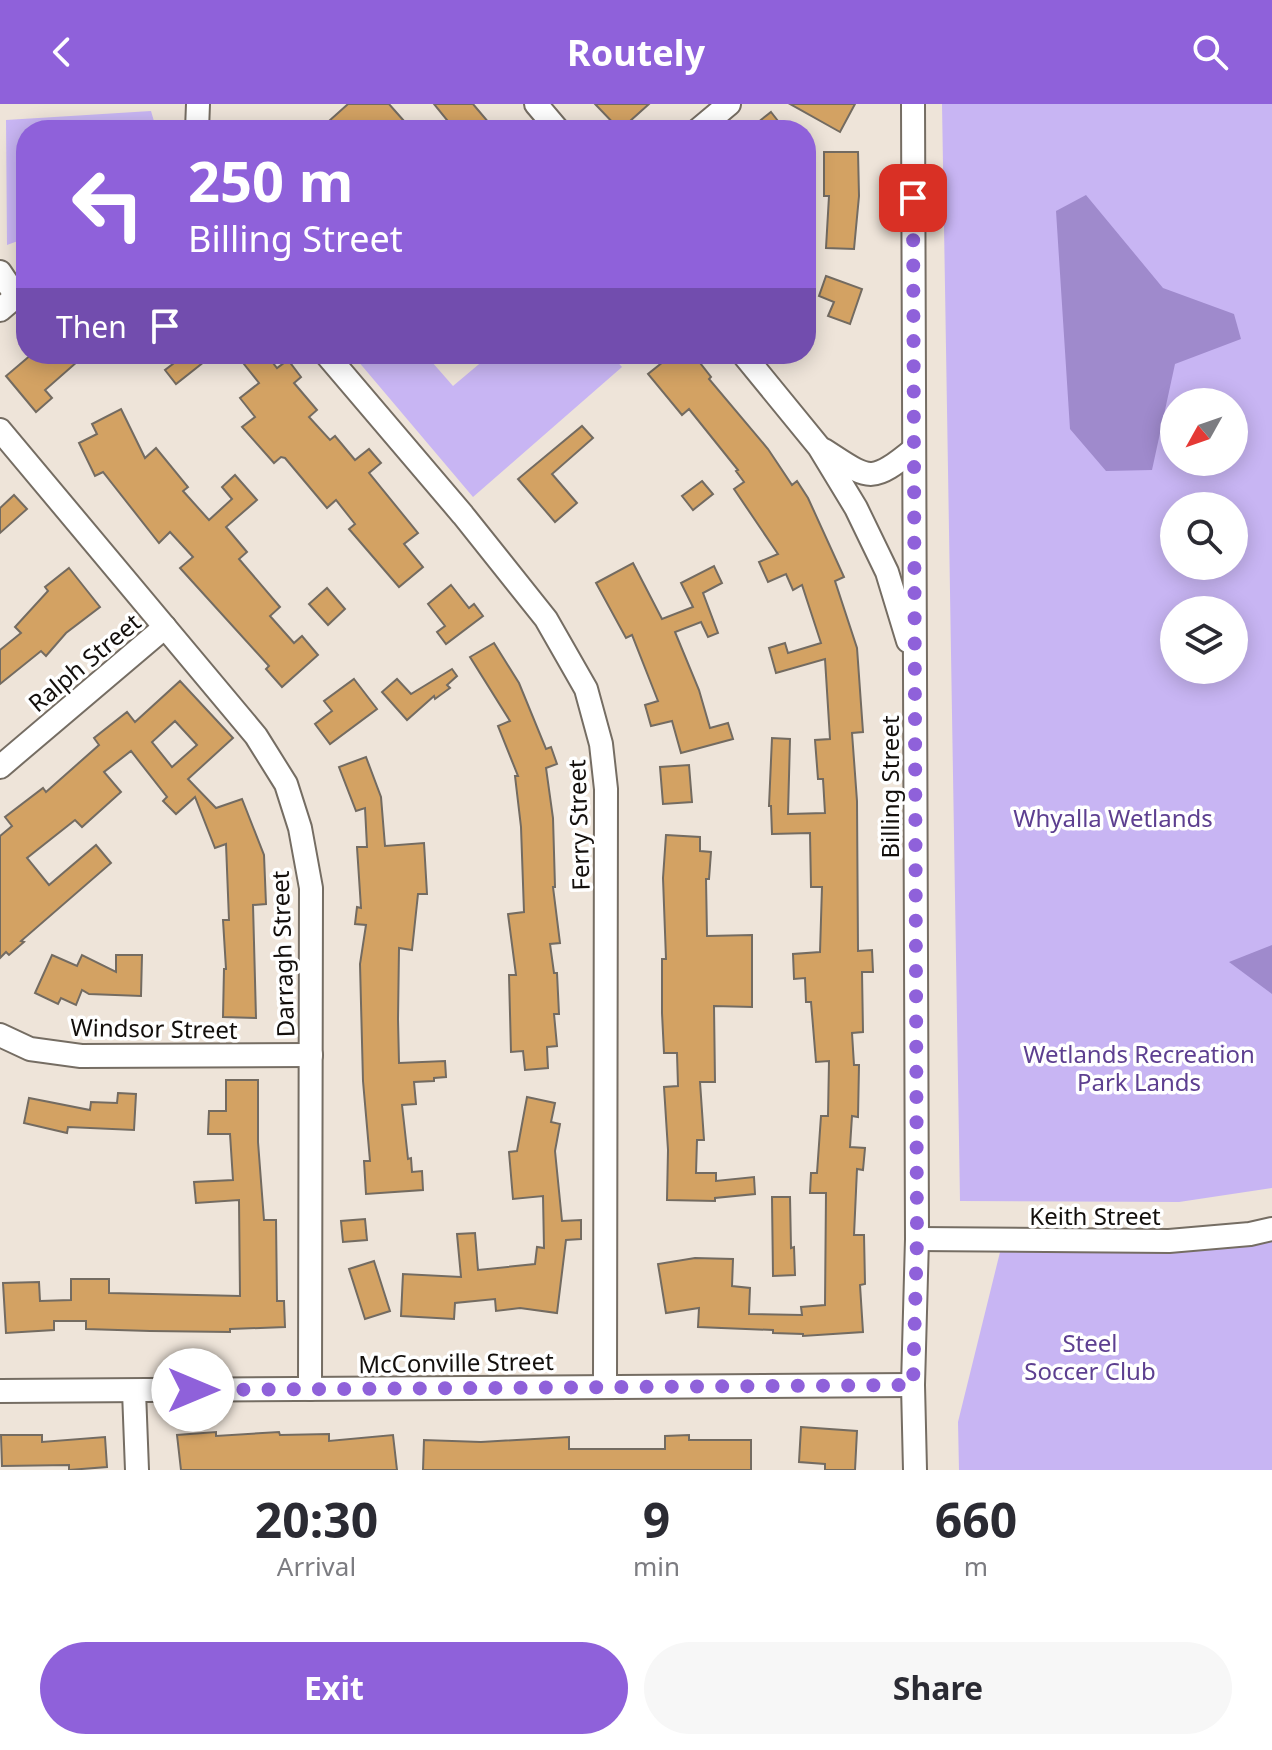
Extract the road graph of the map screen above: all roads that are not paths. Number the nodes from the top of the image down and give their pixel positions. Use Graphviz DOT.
graph roads {
  1 [pos="536,104"];
  2 [pos="729,104"];
  3 [pos="913,104"];
  4 [pos="550,120"];
  5 [pos="710,120"];
  6 [pos="0,272"];
  7 [pos="14,298"];
  8 [pos="335,364"];
  9 [pos="751,364"];
  10 [pos="0,430"];
  11 [pos="819,447"];
  12 [pos="914,449"];
  13 [pos="165,627"];
  14 [pos="915,662"];
  15 [pos="0,767"];
  16 [pos="0,1035"];
  17 [pos="311,1055"];
  18 [pos="1272,1229"];
  19 [pos="917,1239"];
  20 [pos="913,1385"];
  21 [pos="605,1386"];
  22 [pos="310,1389"];
  23 [pos="0,1391"];
  24 [pos="134,1391"];
  25 [pos="137,1470"];
  26 [pos="915,1470"];
  1 -- 4 [label="street"];
  2 -- 5 [label="street"];
  3 -- 12 [label="street, Billing Street"];
  6 -- 7 [label="street"];
  8 -- 21 [label="street, Ferry Street"];
  9 -- 11 [label="street"];
  10 -- 13 [label="street, Darragh Street"];
  11 -- 12 [label="street"];
  11 -- 14 [label="street"];
  12 -- 14 [label="street, Billing Street"];
  13 -- 15 [label="street, Ralph Street"];
  13 -- 17 [label="street, Darragh Street"];
  14 -- 19 [label="street, Billing Street"];
  16 -- 17 [label="street, Windsor Street"];
  17 -- 22 [label="street, Darragh Street"];
  18 -- 19 [label="street, Keith Street"];
  19 -- 20 [label="street, Billing Street"];
  20 -- 21 [label="street, McConville Street"];
  20 -- 26 [label="street, Billing Street"];
  21 -- 22 [label="street, McConville Street"];
  22 -- 24 [label="street, McConville Street"];
  23 -- 24 [label="street, McConville Street"];
  24 -- 25 [label="street"];
}
